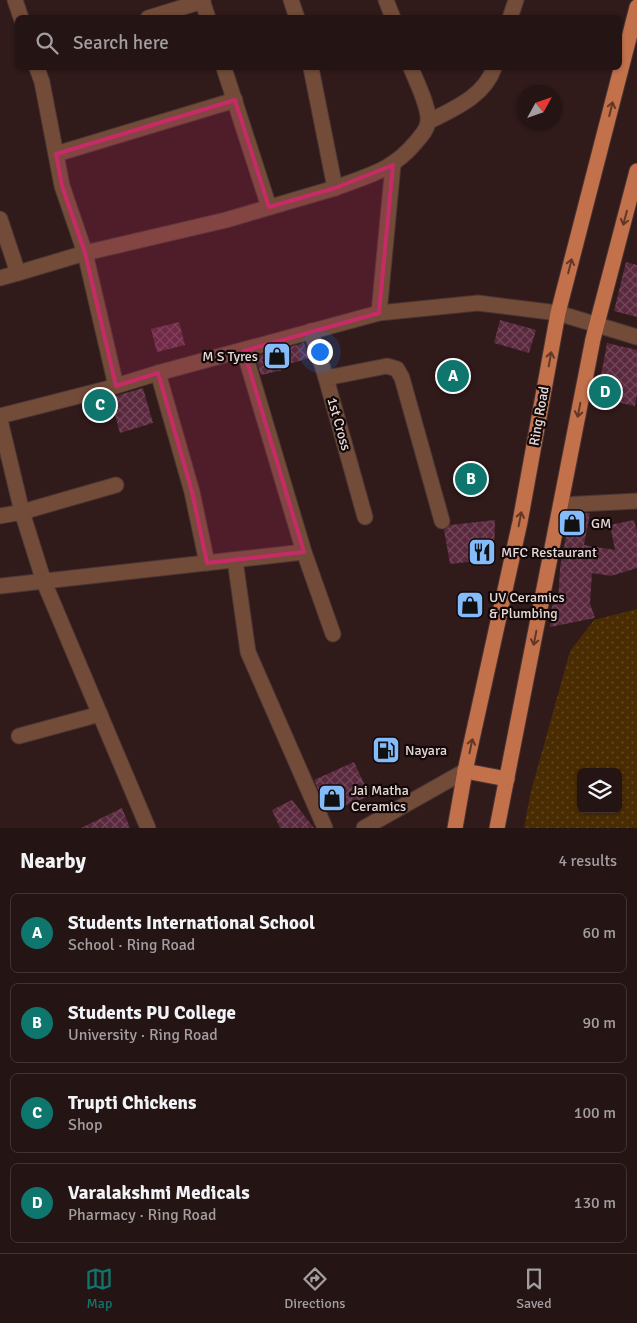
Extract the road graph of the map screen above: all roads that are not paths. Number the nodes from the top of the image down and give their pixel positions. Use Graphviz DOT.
graph roads {
  1 [pos="15,0"];
  2 [pos="291,0"];
  3 [pos="386,0"];
  4 [pos="516,0"];
  5 [pos="203,1"];
  6 [pos="637,7"];
  7 [pos="20,15"];
  8 [pos="158,15"];
  9 [pos="207,15"];
  10 [pos="296,15"];
  11 [pos="392,15"];
  12 [pos="511,15"];
  13 [pos="622,65"];
  14 [pos="38,70"];
  15 [pos="225,70"];
  16 [pos="311,70"];
  17 [pos="412,70"];
  18 [pos="493,70"];
  19 [pos="621,70"];
  20 [pos="235,100"];
  21 [pos="428,122"];
  22 [pos="56,154"];
  23 [pos="393,165"];
  24 [pos="637,171"];
  25 [pos="335,188"];
  26 [pos="269,208"];
  27 [pos="0,219"];
  28 [pos="85,253"];
  29 [pos="18,273"];
  30 [pos="0,278"];
  31 [pos="379,313"];
  32 [pos="558,314"];
  33 [pos="596,326"];
  34 [pos="311,332"];
  35 [pos="637,337"];
  36 [pos="244,351"];
  37 [pos="158,373"];
  38 [pos="326,378"];
  39 [pos="116,386"];
  40 [pos="0,416"];
  41 [pos="0,420"];
  42 [pos="116,484"];
  43 [pos="637,501"];
  44 [pos="561,505"];
  45 [pos="22,512"];
  46 [pos="0,516"];
  47 [pos="365,517"];
  48 [pos="442,521"];
  49 [pos="304,552"];
  50 [pos="235,560"];
  51 [pos="206,563"];
  52 [pos="44,582"];
  53 [pos="0,586"];
  54 [pos="333,634"];
  55 [pos="100,714"];
  56 [pos="19,736"];
  57 [pos="465,771"];
  58 [pos="507,779"];
  59 [pos="148,828"];
  60 [pos="325,828"];
  61 [pos="364,828"];
  62 [pos="455,828"];
  63 [pos="497,828"];
  1 -- 7 [label="street"];
  2 -- 10 [label="street"];
  3 -- 11 [label="street"];
  4 -- 12 [label="street"];
  5 -- 8 [label="street"];
  5 -- 9 [label="street"];
  13 -- 6 [label="main road, Ring Road, one-way"];
  14 -- 22 [label="street"];
  15 -- 20 [label="street"];
  16 -- 25 [label="street"];
  17 -- 21 [label="street"];
  18 -- 21 [label="street"];
  32 -- 19 [label="main road, Ring Road, one-way"];
  20 -- 22 [label="street"];
  20 -- 26 [label="street"];
  21 -- 23 [label="street"];
  22 -- 28 [label="street"];
  23 -- 25 [label="street"];
  23 -- 31 [label="street"];
  24 -- 33 [label="main road, one-way"];
  25 -- 26 [label="street"];
  26 -- 28 [label="street"];
  27 -- 29 [label="street"];
  28 -- 29 [label="street"];
  28 -- 39 [label="street"];
  29 -- 30 [label="street"];
  31 -- 32 [label="street"];
  31 -- 34 [label="street"];
  32 -- 33 [label="street"];
  57 -- 32 [label="main road, Ring Road, one-way"];
  33 -- 35 [label="street"];
  33 -- 44 [label="main road, one-way"];
  34 -- 36 [label="street"];
  34 -- 38 [label="street, 1st Cross"];
  36 -- 37 [label="street"];
  36 -- 49 [label="street"];
  37 -- 39 [label="street"];
  37 -- 51 [label="street"];
  38 -- 47 [label="street, 1st Cross"];
  38 -- 48 [label="street"];
  39 -- 40 [label="street"];
  41 -- 45 [label="street"];
  42 -- 45 [label="street"];
  43 -- 44 [label="street"];
  44 -- 58 [label="main road, one-way"];
  45 -- 46 [label="street"];
  45 -- 52 [label="street"];
  49 -- 50 [label="street"];
  49 -- 54 [label="street"];
  50 -- 51 [label="street"];
  50 -- 60 [label="street"];
  51 -- 52 [label="street"];
  52 -- 53 [label="street"];
  52 -- 55 [label="street"];
  55 -- 56 [label="street"];
  55 -- 59 [label="street"];
  57 -- 58 [label="main road"];
  57 -- 61 [label="street"];
  57 -- 62 [label="main road, Ring Road"];
  58 -- 63 [label="main road"];
}
